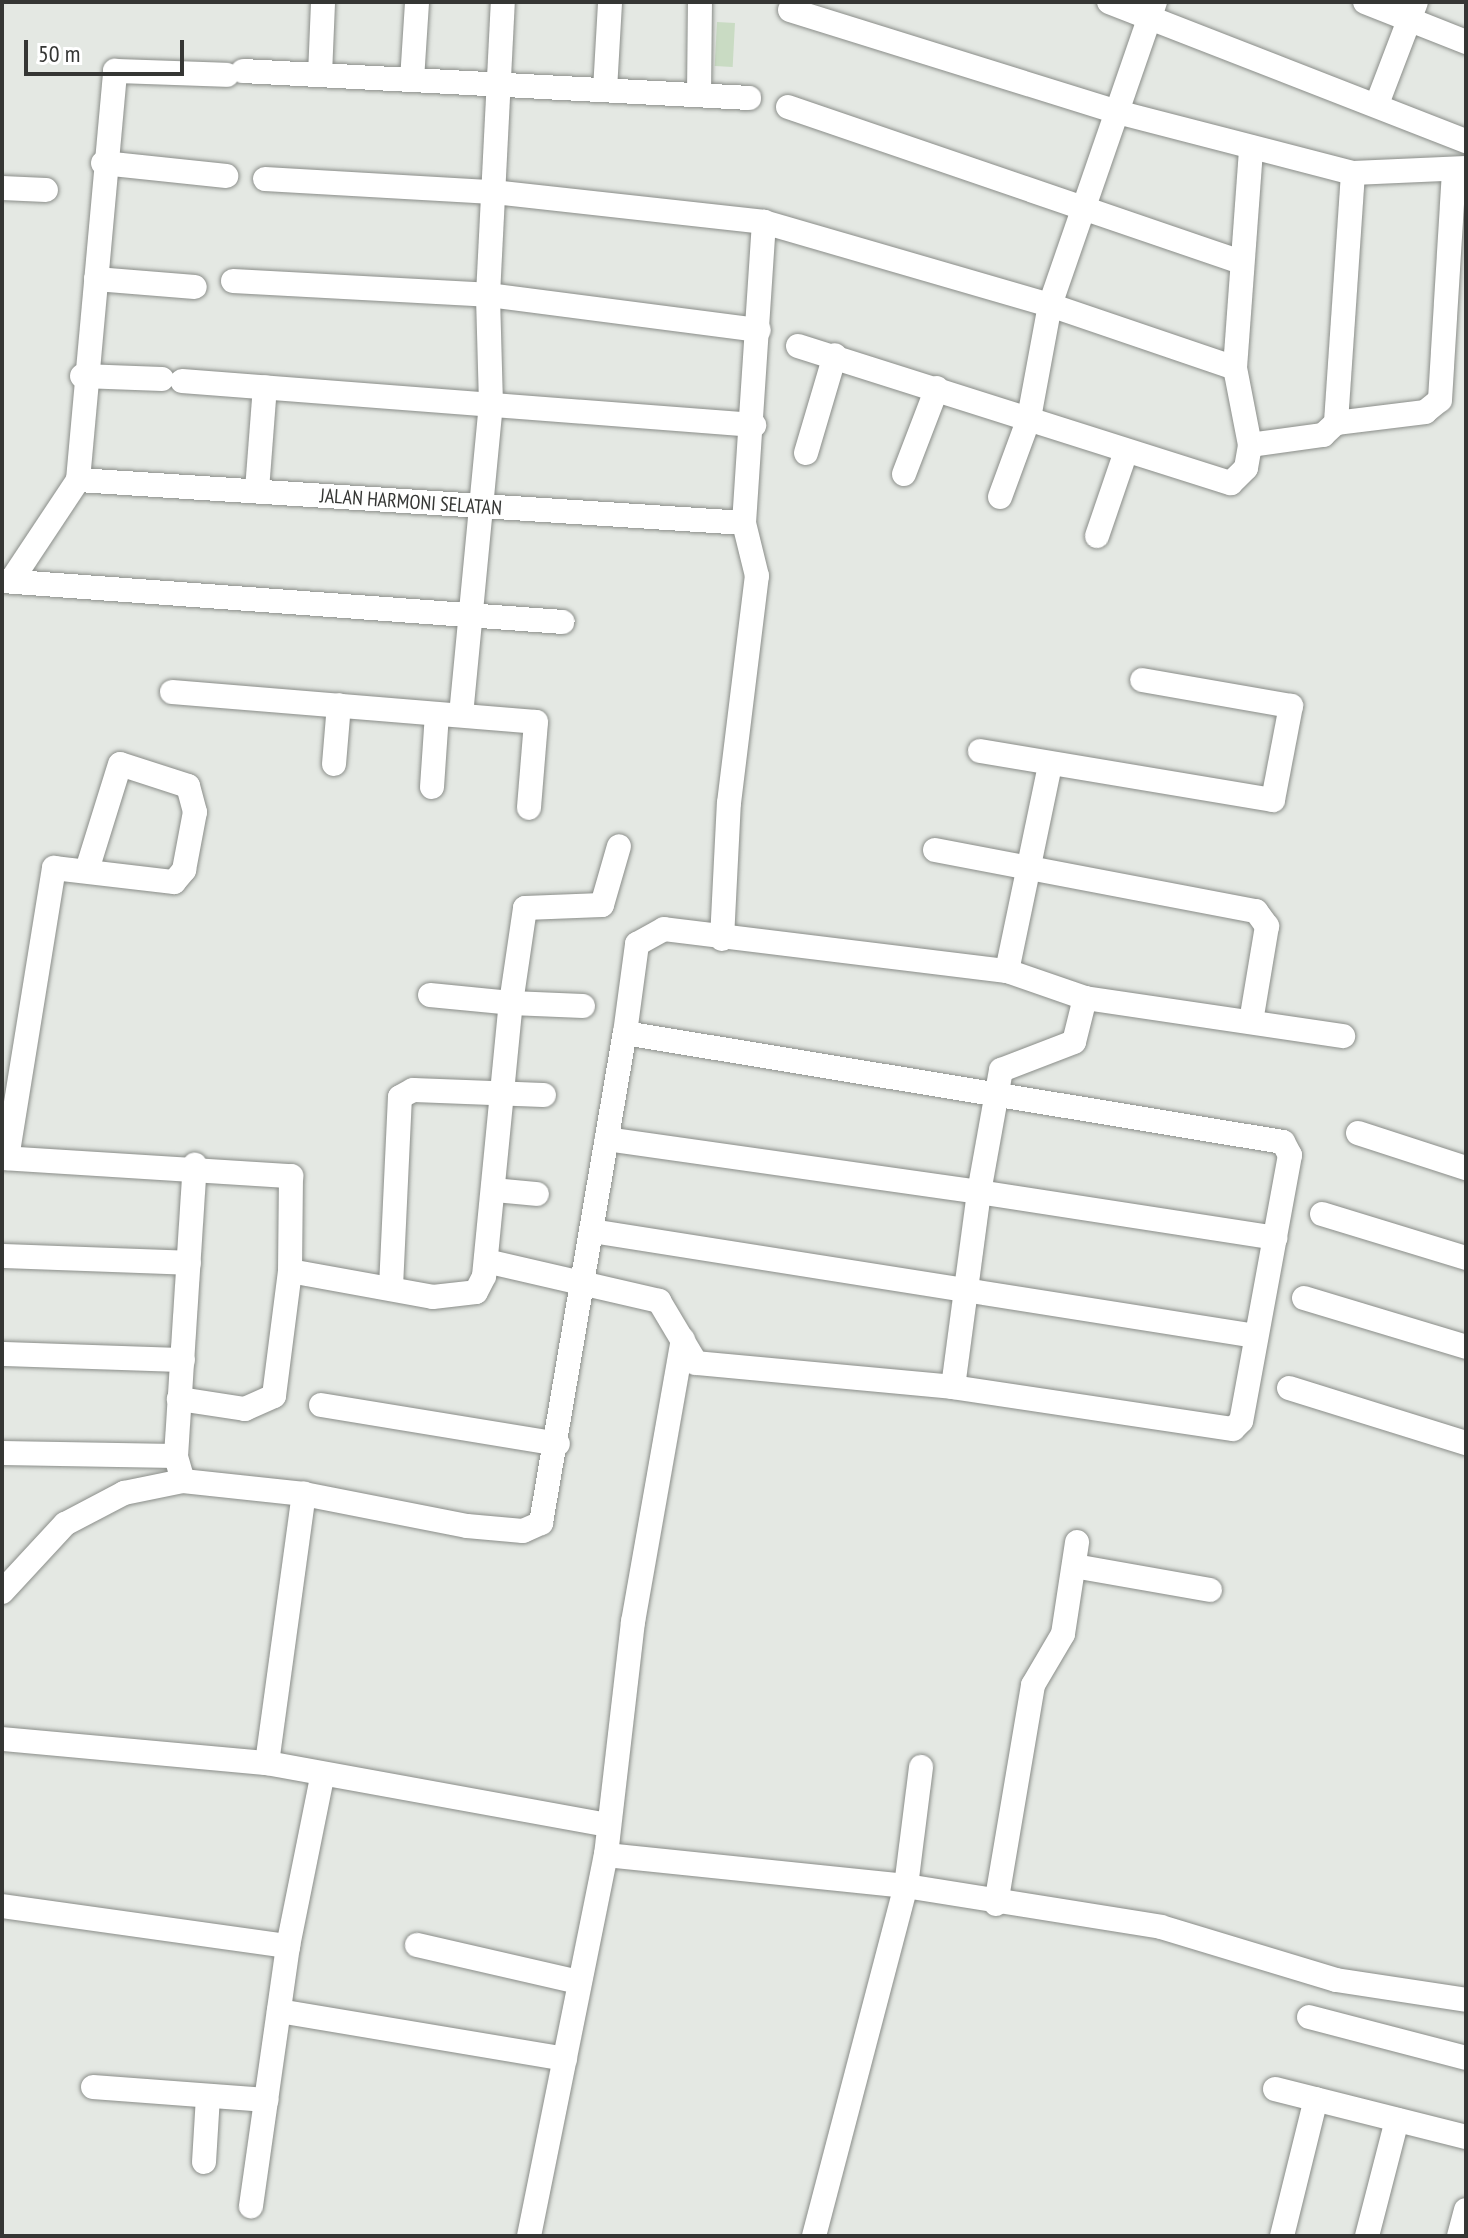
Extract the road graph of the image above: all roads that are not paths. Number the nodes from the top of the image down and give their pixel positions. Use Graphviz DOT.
graph roads {
  1 [pos="323,2"];
  2 [pos="417,2"];
  3 [pos="503,2"];
  4 [pos="610,2"];
  5 [pos="700,2"];
  6 [pos="1109,2"];
  7 [pos="1365,2"];
  8 [pos="1152,9"];
  9 [pos="790,10"];
  10 [pos="1413,11"];
  11 [pos="1466,42"];
  12 [pos="320,75"];
  13 [pos="412,80"];
  14 [pos="499,84"];
  15 [pos="605,90"];
  16 [pos="699,95"];
  17 [pos="749,98"];
  18 [pos="1377,104"];
  19 [pos="788,107"];
  20 [pos="1117,112"];
  21 [pos="1466,141"];
  22 [pos="1251,148"];
  23 [pos="103,163"];
  24 [pos="1460,169"];
  25 [pos="1353,173"];
  26 [pos="226,176"];
  27 [pos="265,179"];
  28 [pos="2,188"];
  29 [pos="46,190"];
  30 [pos="493,192"];
  31 [pos="1083,208"];
  32 [pos="764,222"];
  33 [pos="1238,261"];
  34 [pos="96,279"];
  35 [pos="233,281"];
  36 [pos="195,287"];
  37 [pos="488,295"];
  38 [pos="1050,305"];
  39 [pos="759,330"];
  40 [pos="798,346"];
  41 [pos="835,355"];
  42 [pos="1235,368"];
  43 [pos="82,376"];
  44 [pos="265,387"];
  45 [pos="937,388"];
  46 [pos="491,404"];
  47 [pos="1029,418"];
  48 [pos="1336,423"];
  49 [pos="754,425"];
  50 [pos="1250,445"];
  51 [pos="806,453"];
  52 [pos="1125,454"];
  53 [pos="904,474"];
  54 [pos="78,480"];
  55 [pos="257,490"];
  56 [pos="1000,497"];
  57 [pos="481,508"];
  58 [pos="744,523"];
  59 [pos="1097,536"];
  60 [pos="7,579"];
  61 [pos="471,613"];
  62 [pos="563,622"];
  63 [pos="1142,680"];
  64 [pos="172,692"];
  65 [pos="339,705"];
  66 [pos="449,714"];
  67 [pos="980,751"];
  68 [pos="334,764"];
  69 [pos="1050,766"];
  70 [pos="432,787"];
  71 [pos="529,808"];
  72 [pos="619,846"];
  73 [pos="935,850"];
  74 [pos="88,867"];
  75 [pos="1029,870"];
  76 [pos="722,939"];
  77 [pos="1007,971"];
  78 [pos="430,995"];
  79 [pos="1085,998"];
  80 [pos="511,1003"];
  81 [pos="583,1006"];
  82 [pos="1251,1022"];
  83 [pos="625,1033"];
  84 [pos="1343,1036"];
  85 [pos="499,1091"];
  86 [pos="994,1091"];
  87 [pos="544,1095"];
  88 [pos="1358,1133"];
  89 [pos="607,1139"];
  90 [pos="4,1158"];
  91 [pos="195,1165"];
  92 [pos="1466,1168"];
  93 [pos="494,1190"];
  94 [pos="979,1192"];
  95 [pos="537,1194"];
  96 [pos="1322,1214"];
  97 [pos="592,1231"];
  98 [pos="1275,1238"];
  99 [pos="2,1256"];
  100 [pos="1466,1258"];
  101 [pos="486,1261"];
  102 [pos="189,1263"];
  103 [pos="290,1271"];
  104 [pos="391,1287"];
  105 [pos="583,1288"];
  106 [pos="962,1289"];
  107 [pos="1304,1298"];
  108 [pos="1255,1336"];
  109 [pos="683,1339"];
  110 [pos="1466,1347"];
  111 [pos="2,1354"];
  112 [pos="183,1360"];
  113 [pos="953,1387"];
  114 [pos="1289,1388"];
  115 [pos="179,1399"];
  116 [pos="321,1405"];
  117 [pos="1466,1443"];
  118 [pos="558,1444"];
  119 [pos="2,1453"];
  120 [pos="176,1456"];
  121 [pos="183,1481"];
  122 [pos="304,1494"];
  123 [pos="1210,1590"];
  124 [pos="2,1592"];
  125 [pos="2,1739"];
  126 [pos="267,1763"];
  127 [pos="921,1767"];
  128 [pos="322,1778"];
  129 [pos="608,1825"];
  130 [pos="606,1855"];
  131 [pos="906,1886"];
  132 [pos="996,1904"];
  133 [pos="2,1906"];
  134 [pos="417,1945"];
  135 [pos="288,1946"];
  136 [pos="579,1982"];
  137 [pos="1466,2000"];
  138 [pos="279,2011"];
  139 [pos="1309,2017"];
  140 [pos="1466,2058"];
  141 [pos="565,2059"];
  142 [pos="93,2087"];
  143 [pos="1275,2089"];
  144 [pos="208,2097"];
  145 [pos="1316,2099"];
  146 [pos="267,2100"];
  147 [pos="1397,2120"];
  148 [pos="1466,2137"];
  149 [pos="204,2162"];
  150 [pos="251,2206"];
  151 [pos="1466,2210"];
  152 [pos="529,2236"];
  153 [pos="814,2236"];
  154 [pos="1282,2236"];
  155 [pos="1367,2236"];
  156 [pos="1459,2236"];
  1 -- 12 [label="street"];
  2 -- 13 [label="street"];
  3 -- 14 [label="street"];
  4 -- 15 [label="street"];
  5 -- 16 [label="street"];
  6 -- 8 [label="street"];
  7 -- 10 [label="street"];
  8 -- 18 [label="street"];
  8 -- 20 [label="street"];
  9 -- 20 [label="street"];
  10 -- 11 [label="street"];
  10 -- 18 [label="street"];
  12 -- 13 [label="street"];
  12 -- 23 [label="street"];
  13 -- 14 [label="street"];
  14 -- 15 [label="street"];
  14 -- 30 [label="street"];
  15 -- 16 [label="street"];
  16 -- 17 [label="street"];
  18 -- 21 [label="street"];
  19 -- 31 [label="street"];
  20 -- 22 [label="street"];
  20 -- 31 [label="street"];
  22 -- 25 [label="street"];
  22 -- 33 [label="street"];
  23 -- 26 [label="street"];
  23 -- 34 [label="street"];
  24 -- 25 [label="street"];
  24 -- 48 [label="street"];
  25 -- 48 [label="street"];
  27 -- 30 [label="street"];
  28 -- 29 [label="street"];
  30 -- 32 [label="street"];
  30 -- 37 [label="street"];
  31 -- 33 [label="street"];
  31 -- 38 [label="street"];
  32 -- 38 [label="street"];
  32 -- 39 [label="street"];
  33 -- 42 [label="street"];
  34 -- 36 [label="street"];
  34 -- 43 [label="street"];
  35 -- 37 [label="street"];
  37 -- 39 [label="street"];
  37 -- 46 [label="street"];
  38 -- 42 [label="street"];
  38 -- 47 [label="street"];
  39 -- 49 [label="street"];
  40 -- 41 [label="street"];
  41 -- 45 [label="street"];
  41 -- 51 [label="street"];
  42 -- 50 [label="street"];
  43 -- 44 [label="street"];
  43 -- 54 [label="street"];
  44 -- 46 [label="street"];
  44 -- 55 [label="street"];
  45 -- 47 [label="street"];
  45 -- 53 [label="street"];
  46 -- 49 [label="street"];
  46 -- 57 [label="street"];
  47 -- 52 [label="street"];
  47 -- 56 [label="street"];
  48 -- 50 [label="street"];
  49 -- 58 [label="street"];
  50 -- 52 [label="street"];
  52 -- 59 [label="street"];
  54 -- 55 [label="street, JALAN HARMONI SELATAN"];
  54 -- 60 [label="street"];
  55 -- 57 [label="street, JALAN HARMONI SELATAN"];
  57 -- 58 [label="street, JALAN HARMONI SELATAN"];
  57 -- 61 [label="street"];
  58 -- 76 [label="street"];
  60 -- 61 [label="street"];
  61 -- 62 [label="street"];
  61 -- 66 [label="street"];
  63 -- 69 [label="street"];
  64 -- 65 [label="street"];
  65 -- 66 [label="street"];
  65 -- 68 [label="street"];
  66 -- 70 [label="street"];
  66 -- 71 [label="street"];
  67 -- 69 [label="street"];
  69 -- 75 [label="street"];
  72 -- 80 [label="street"];
  73 -- 75 [label="street"];
  74 -- 74 [label="street"];
  74 -- 90 [label="street"];
  75 -- 77 [label="street"];
  75 -- 82 [label="street"];
  76 -- 77 [label="street"];
  76 -- 83 [label="street"];
  77 -- 79 [label="street"];
  78 -- 80 [label="street"];
  79 -- 82 [label="street"];
  79 -- 86 [label="street"];
  80 -- 81 [label="street"];
  80 -- 85 [label="street"];
  82 -- 84 [label="street"];
  83 -- 86 [label="street"];
  83 -- 89 [label="street"];
  85 -- 87 [label="street"];
  85 -- 93 [label="street"];
  85 -- 104 [label="street"];
  86 -- 94 [label="street"];
  86 -- 98 [label="street"];
  88 -- 92 [label="street"];
  89 -- 94 [label="street"];
  89 -- 97 [label="street"];
  90 -- 91 [label="street"];
  91 -- 102 [label="street"];
  91 -- 103 [label="street"];
  93 -- 95 [label="street"];
  93 -- 101 [label="street"];
  94 -- 98 [label="street"];
  94 -- 106 [label="street"];
  96 -- 100 [label="street"];
  97 -- 105 [label="street"];
  97 -- 106 [label="street"];
  98 -- 108 [label="street"];
  99 -- 102 [label="street"];
  101 -- 104 [label="street"];
  101 -- 105 [label="street"];
  102 -- 112 [label="street"];
  103 -- 104 [label="street"];
  103 -- 115 [label="street"];
  105 -- 109 [label="street"];
  105 -- 118 [label="street"];
  106 -- 108 [label="street"];
  106 -- 113 [label="street"];
  107 -- 110 [label="street"];
  108 -- 113 [label="street"];
  109 -- 113 [label="street"];
  109 -- 129 [label="street"];
  111 -- 112 [label="street"];
  112 -- 115 [label="street"];
  114 -- 117 [label="street"];
  115 -- 120 [label="street"];
  116 -- 118 [label="street"];
  118 -- 122 [label="street"];
  119 -- 120 [label="street"];
  120 -- 121 [label="street"];
  121 -- 122 [label="street"];
  121 -- 124 [label="street"];
  122 -- 126 [label="street"];
  123 -- 132 [label="street"];
  125 -- 126 [label="street"];
  126 -- 128 [label="street"];
  127 -- 131 [label="street"];
  128 -- 129 [label="street"];
  128 -- 135 [label="street"];
  129 -- 130 [label="street"];
  130 -- 131 [label="street"];
  130 -- 136 [label="street"];
  131 -- 132 [label="street"];
  131 -- 153 [label="street"];
  132 -- 137 [label="street"];
  133 -- 135 [label="street"];
  134 -- 136 [label="street"];
  135 -- 138 [label="street"];
  136 -- 141 [label="street"];
  138 -- 141 [label="street"];
  138 -- 146 [label="street"];
  139 -- 140 [label="street"];
  141 -- 152 [label="street"];
  142 -- 144 [label="street"];
  143 -- 145 [label="street"];
  144 -- 146 [label="street"];
  144 -- 149 [label="street"];
  145 -- 147 [label="street"];
  145 -- 154 [label="street"];
  146 -- 150 [label="street"];
  147 -- 148 [label="street"];
  147 -- 155 [label="street"];
  151 -- 156 [label="street"];
}
